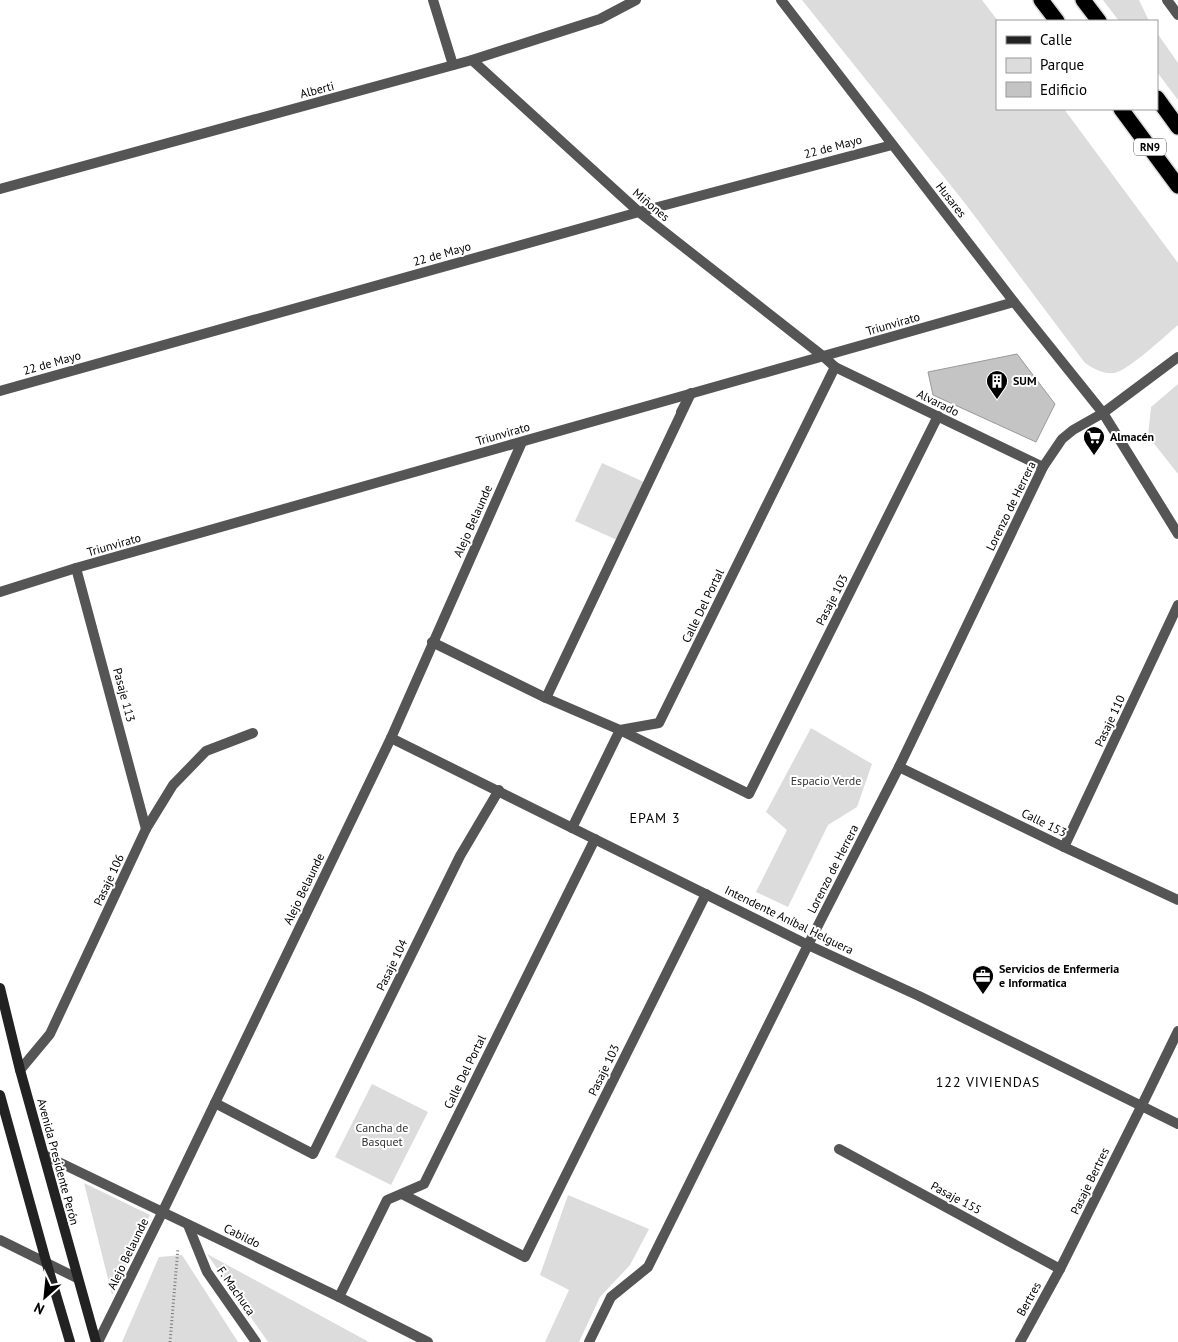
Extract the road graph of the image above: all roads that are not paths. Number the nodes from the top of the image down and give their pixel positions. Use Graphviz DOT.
graph roads {
  1 [pos="433,0"];
  2 [pos="636,0"];
  3 [pos="781,0"];
  4 [pos="1041,0"];
  5 [pos="1083,0"];
  6 [pos="1167,0"];
  7 [pos="1178,16"];
  8 [pos="1056,20"];
  9 [pos="1098,20"];
  10 [pos="472,60"];
  11 [pos="453,66"];
  12 [pos="1158,99"];
  13 [pos="1122,110"];
  14 [pos="1178,127"];
  15 [pos="892,144"];
  16 [pos="1178,186"];
  17 [pos="0,188"];
  18 [pos="639,212"];
  19 [pos="1014,302"];
  20 [pos="824,357"];
  21 [pos="1178,358"];
  22 [pos="835,367"];
  23 [pos="0,391"];
  24 [pos="691,393"];
  25 [pos="681,412"];
  26 [pos="1103,413"];
  27 [pos="938,416"];
  28 [pos="522,442"];
  29 [pos="1044,467"];
  30 [pos="1178,534"];
  31 [pos="76,568"];
  32 [pos="0,592"];
  33 [pos="1178,605"];
  34 [pos="432,642"];
  35 [pos="546,698"];
  36 [pos="620,730"];
  37 [pos="253,733"];
  38 [pos="391,738"];
  39 [pos="899,767"];
  40 [pos="499,790"];
  41 [pos="146,828"];
  42 [pos="572,828"];
  43 [pos="595,839"];
  44 [pos="1064,847"];
  45 [pos="706,894"];
  46 [pos="1178,900"];
  47 [pos="808,945"];
  48 [pos="0,988"];
  49 [pos="1178,1031"];
  50 [pos="20,1070"];
  51 [pos="0,1095"];
  52 [pos="215,1103"];
  53 [pos="1142,1105"];
  54 [pos="1178,1124"];
  55 [pos="839,1149"];
  56 [pos="44,1155"];
  57 [pos="402,1194"];
  58 [pos="162,1212"];
  59 [pos="188,1225"];
  60 [pos="0,1240"];
  61 [pos="46,1261"];
  62 [pos="1060,1269"];
  63 [pos="77,1278"];
  64 [pos="339,1297"];
  65 [pos="70,1342"];
  66 [pos="97,1342"];
  67 [pos="256,1342"];
  68 [pos="428,1342"];
  69 [pos="589,1342"];
  70 [pos="1020,1342"];
  1 -- 11 [label="street"];
  2 -- 10 [label="street, Alberti"];
  3 -- 15 [label="street, Husares"];
  4 -- 8 [label="highway"];
  5 -- 9 [label="highway"];
  6 -- 7 [label="street"];
  10 -- 11 [label="street, Alberti"];
  10 -- 18 [label="street, Miñones"];
  11 -- 17 [label="street, Alberti"];
  12 -- 14 [label="highway, RN9"];
  13 -- 16 [label="highway, RN9"];
  15 -- 18 [label="street, 22 de Mayo"];
  15 -- 19 [label="street, Husares"];
  18 -- 20 [label="street, Miñones"];
  18 -- 23 [label="street, 22 de Mayo"];
  19 -- 20 [label="street, Triunvirato"];
  19 -- 26 [label="street, Husares"];
  20 -- 22 [label="street, Alvarado"];
  20 -- 24 [label="street, Triunvirato"];
  21 -- 26 [label="street, Lorenzo de Herrera"];
  22 -- 27 [label="street, Alvarado"];
  22 -- 36 [label="street, Calle Del Portal"];
  24 -- 25 [label="street"];
  24 -- 28 [label="street, Triunvirato"];
  24 -- 35 [label="street"];
  26 -- 29 [label="street, Lorenzo de Herrera"];
  26 -- 30 [label="street, Husares"];
  27 -- 29 [label="street, Alvarado"];
  27 -- 36 [label="street, Pasaje 103"];
  28 -- 31 [label="street, Triunvirato"];
  28 -- 34 [label="street, Alejo Belaunde"];
  29 -- 39 [label="street, Lorenzo de Herrera"];
  31 -- 32 [label="street, Triunvirato"];
  31 -- 41 [label="street, Pasaje 113"];
  33 -- 44 [label="street, Pasaje 110"];
  34 -- 35 [label="street"];
  34 -- 38 [label="street, Alejo Belaunde"];
  35 -- 36 [label="street"];
  36 -- 42 [label="street"];
  37 -- 41 [label="street, Pasaje 106"];
  38 -- 40 [label="street, Intendente Aníbal Helguera"];
  38 -- 52 [label="street, Alejo Belaunde"];
  39 -- 44 [label="street, Calle 153"];
  39 -- 47 [label="street, Lorenzo de Herrera"];
  40 -- 42 [label="street, Intendente Aníbal Helguera"];
  40 -- 52 [label="street, Pasaje 104"];
  41 -- 50 [label="street, Pasaje 106"];
  42 -- 43 [label="street, Intendente Aníbal Helguera"];
  43 -- 45 [label="street, Intendente Aníbal Helguera"];
  43 -- 57 [label="street, Calle Del Portal"];
  44 -- 46 [label="street, Calle 153"];
  45 -- 47 [label="street, Intendente Aníbal Helguera"];
  45 -- 57 [label="street, Pasaje 103"];
  47 -- 53 [label="street, Intendente Aníbal Helguera"];
  47 -- 69 [label="street, Lorenzo de Herrera"];
  48 -- 50 [label="main road, Avenida Presidente Perón"];
  49 -- 53 [label="street"];
  50 -- 56 [label="main road, Avenida Presidente Perón"];
  51 -- 61 [label="main road"];
  52 -- 58 [label="street, Alejo Belaunde"];
  53 -- 54 [label="street, Intendente Aníbal Helguera"];
  53 -- 62 [label="street, Pasaje Bertres"];
  55 -- 62 [label="street, Pasaje 155"];
  56 -- 58 [label="street, Cabildo"];
  56 -- 63 [label="main road, Avenida Presidente Perón"];
  57 -- 64 [label="street, Calle Del Portal"];
  58 -- 59 [label="street, Cabildo"];
  58 -- 66 [label="street, Alejo Belaunde"];
  59 -- 64 [label="street, Cabildo"];
  59 -- 67 [label="street, F. Machuca"];
  60 -- 61 [label="street"];
  61 -- 63 [label="street"];
  61 -- 65 [label="main road"];
  62 -- 70 [label="street, Bertres"];
  63 -- 66 [label="main road, Avenida Presidente Perón"];
  64 -- 68 [label="street, Cabildo"];
}
